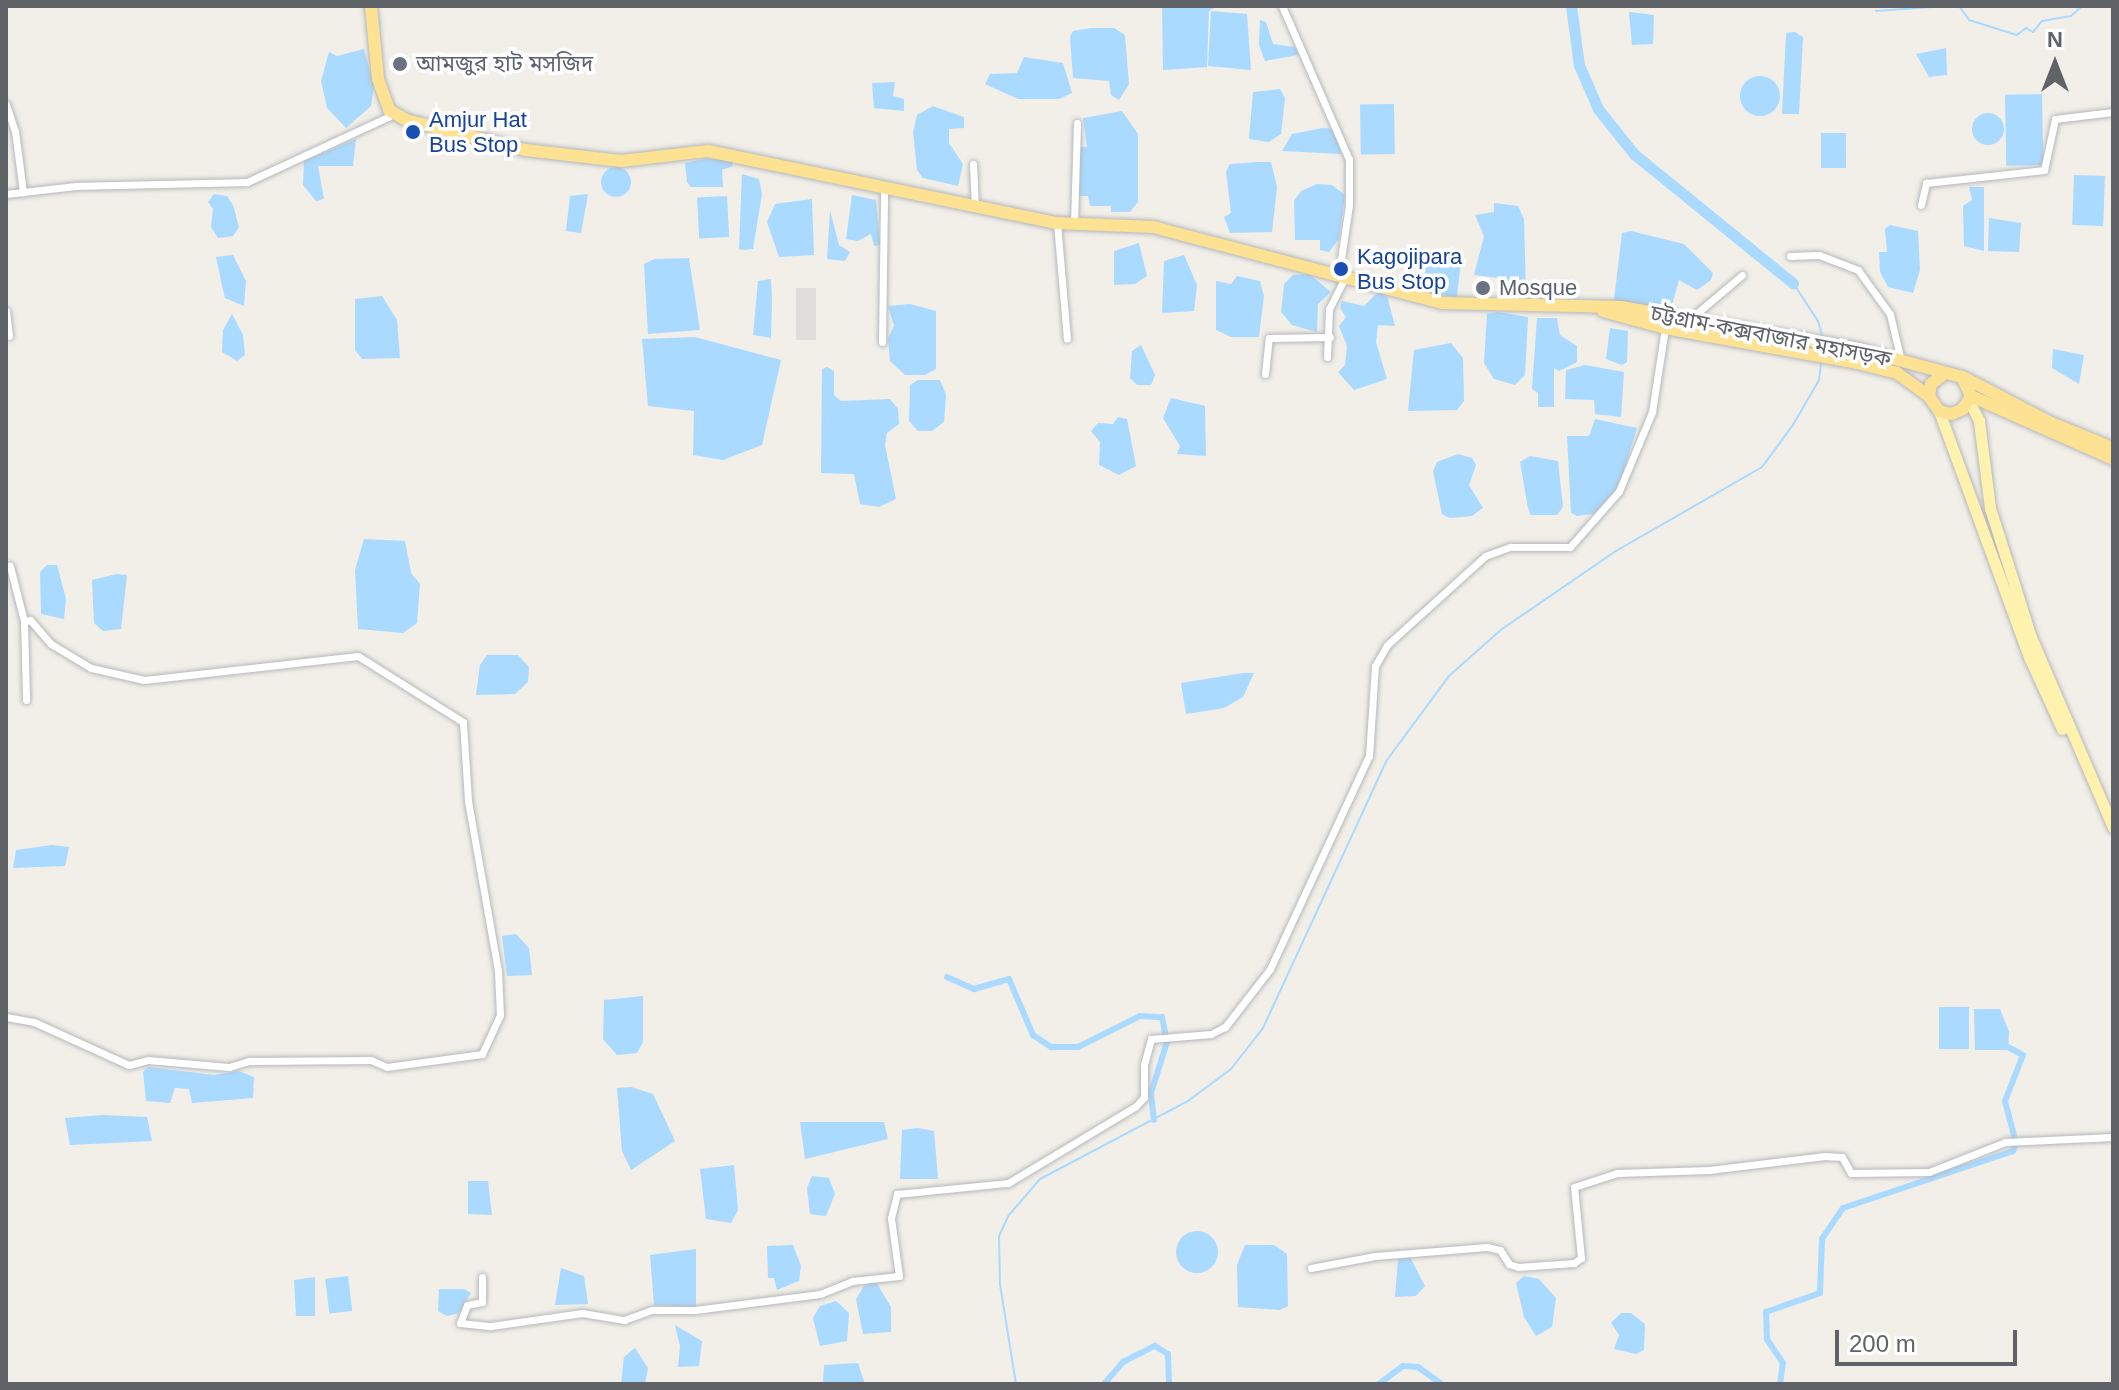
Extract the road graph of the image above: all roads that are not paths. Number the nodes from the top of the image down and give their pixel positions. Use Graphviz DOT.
graph roads {
  1 [pos="371,6"];
  2 [pos="1282,6"];
  3 [pos="6,104"];
  4 [pos="2113,112"];
  5 [pos="394,114"];
  6 [pos="1077,123"];
  7 [pos="973,164"];
  8 [pos="884,190"];
  9 [pos="23,192"];
  10 [pos="6,194"];
  11 [pos="1921,205"];
  12 [pos="975,208"];
  13 [pos="1057,223"];
  14 [pos="1074,224"];
  15 [pos="1790,256"];
  16 [pos="1343,274"];
  17 [pos="1742,275"];
  18 [pos="1596,308"];
  19 [pos="6,311"];
  20 [pos="1690,319"];
  21 [pos="1665,328"];
  22 [pos="1682,331"];
  23 [pos="9,336"];
  24 [pos="1330,337"];
  25 [pos="1067,339"];
  26 [pos="882,342"];
  27 [pos="1792,345"];
  28 [pos="1858,356"];
  29 [pos="1327,357"];
  30 [pos="1901,361"];
  31 [pos="1945,373"];
  32 [pos="1265,374"];
  33 [pos="1962,377"];
  34 [pos="1929,396"];
  35 [pos="1970,398"];
  36 [pos="1939,411"];
  37 [pos="2113,448"];
  38 [pos="2113,459"];
  39 [pos="10,566"];
  40 [pos="24,621"];
  41 [pos="26,700"];
  42 [pos="2079,756"];
  43 [pos="2113,827"];
  44 [pos="6,1017"];
  45 [pos="2113,1137"];
  46 [pos="1311,1268"];
  47 [pos="482,1277"];
  1 -- 5 [label="highway"];
  2 -- 16 [label="street"];
  3 -- 9 [label="street"];
  4 -- 11 [label="street"];
  5 -- 8 [label="highway, চট্টগ্রাম-কক্সবাজার মহাসড়ক"];
  5 -- 9 [label="street"];
  6 -- 14 [label="street"];
  7 -- 12 [label="street"];
  8 -- 12 [label="highway, চট্টগ্রাম-কক্সবাজার মহাসড়ক"];
  8 -- 26 [label="street"];
  9 -- 10 [label="street"];
  12 -- 13 [label="highway, চট্টগ্রাম-কক্সবাজার মহাসড়ক"];
  13 -- 14 [label="highway, চট্টগ্রাম-কক্সবাজার মহাসড়ক"];
  13 -- 25 [label="street"];
  14 -- 16 [label="highway, চট্টগ্রাম-কক্সবাজার মহাসড়ক"];
  15 -- 30 [label="street"];
  16 -- 18 [label="highway, চট্টগ্রাম-কক্সবাজার মহাসড়ক"];
  16 -- 24 [label="street"];
  17 -- 20 [label="street"];
  18 -- 20 [label="highway, চট্টগ্রাম-কক্সবাজার মহাসড়ক"];
  18 -- 21 [label="highway, চট্টগ্রাম-কক্সবাজার মহাসড়ক"];
  19 -- 23 [label="street"];
  20 -- 22 [label="street"];
  20 -- 27 [label="highway, চট্টগ্রাম-কক্সবাজার মহাসড়ক"];
  21 -- 22 [label="highway, চট্টগ্রাম-কক্সবাজার মহাসড়ক"];
  21 -- 47 [label="street"];
  22 -- 27 [label="highway, চট্টগ্রাম-কক্সবাজার মহাসড়ক"];
  24 -- 29 [label="street"];
  24 -- 32 [label="street"];
  27 -- 28 [label="highway, চট্টগ্রাম-কক্সবাজার মহাসড়ক"];
  28 -- 30 [label="highway, চট্টগ্রাম-কক্সবাজার মহাসড়ক"];
  28 -- 34 [label="highway, চট্টগ্রাম-কক্সবাজার মহাসড়ক"];
  30 -- 31 [label="highway, চট্টগ্রাম-কক্সবাজার মহাসড়ক"];
  31 -- 33 [label="highway"];
  31 -- 34 [label="highway"];
  33 -- 35 [label="highway"];
  33 -- 37 [label="highway"];
  34 -- 36 [label="highway"];
  35 -- 36 [label="highway"];
  35 -- 38 [label="highway"];
  35 -- 42 [label="main road"];
  36 -- 42 [label="main road"];
  39 -- 40 [label="street"];
  40 -- 41 [label="street"];
  40 -- 44 [label="street"];
  42 -- 43 [label="main road"];
  45 -- 46 [label="street"];
}
